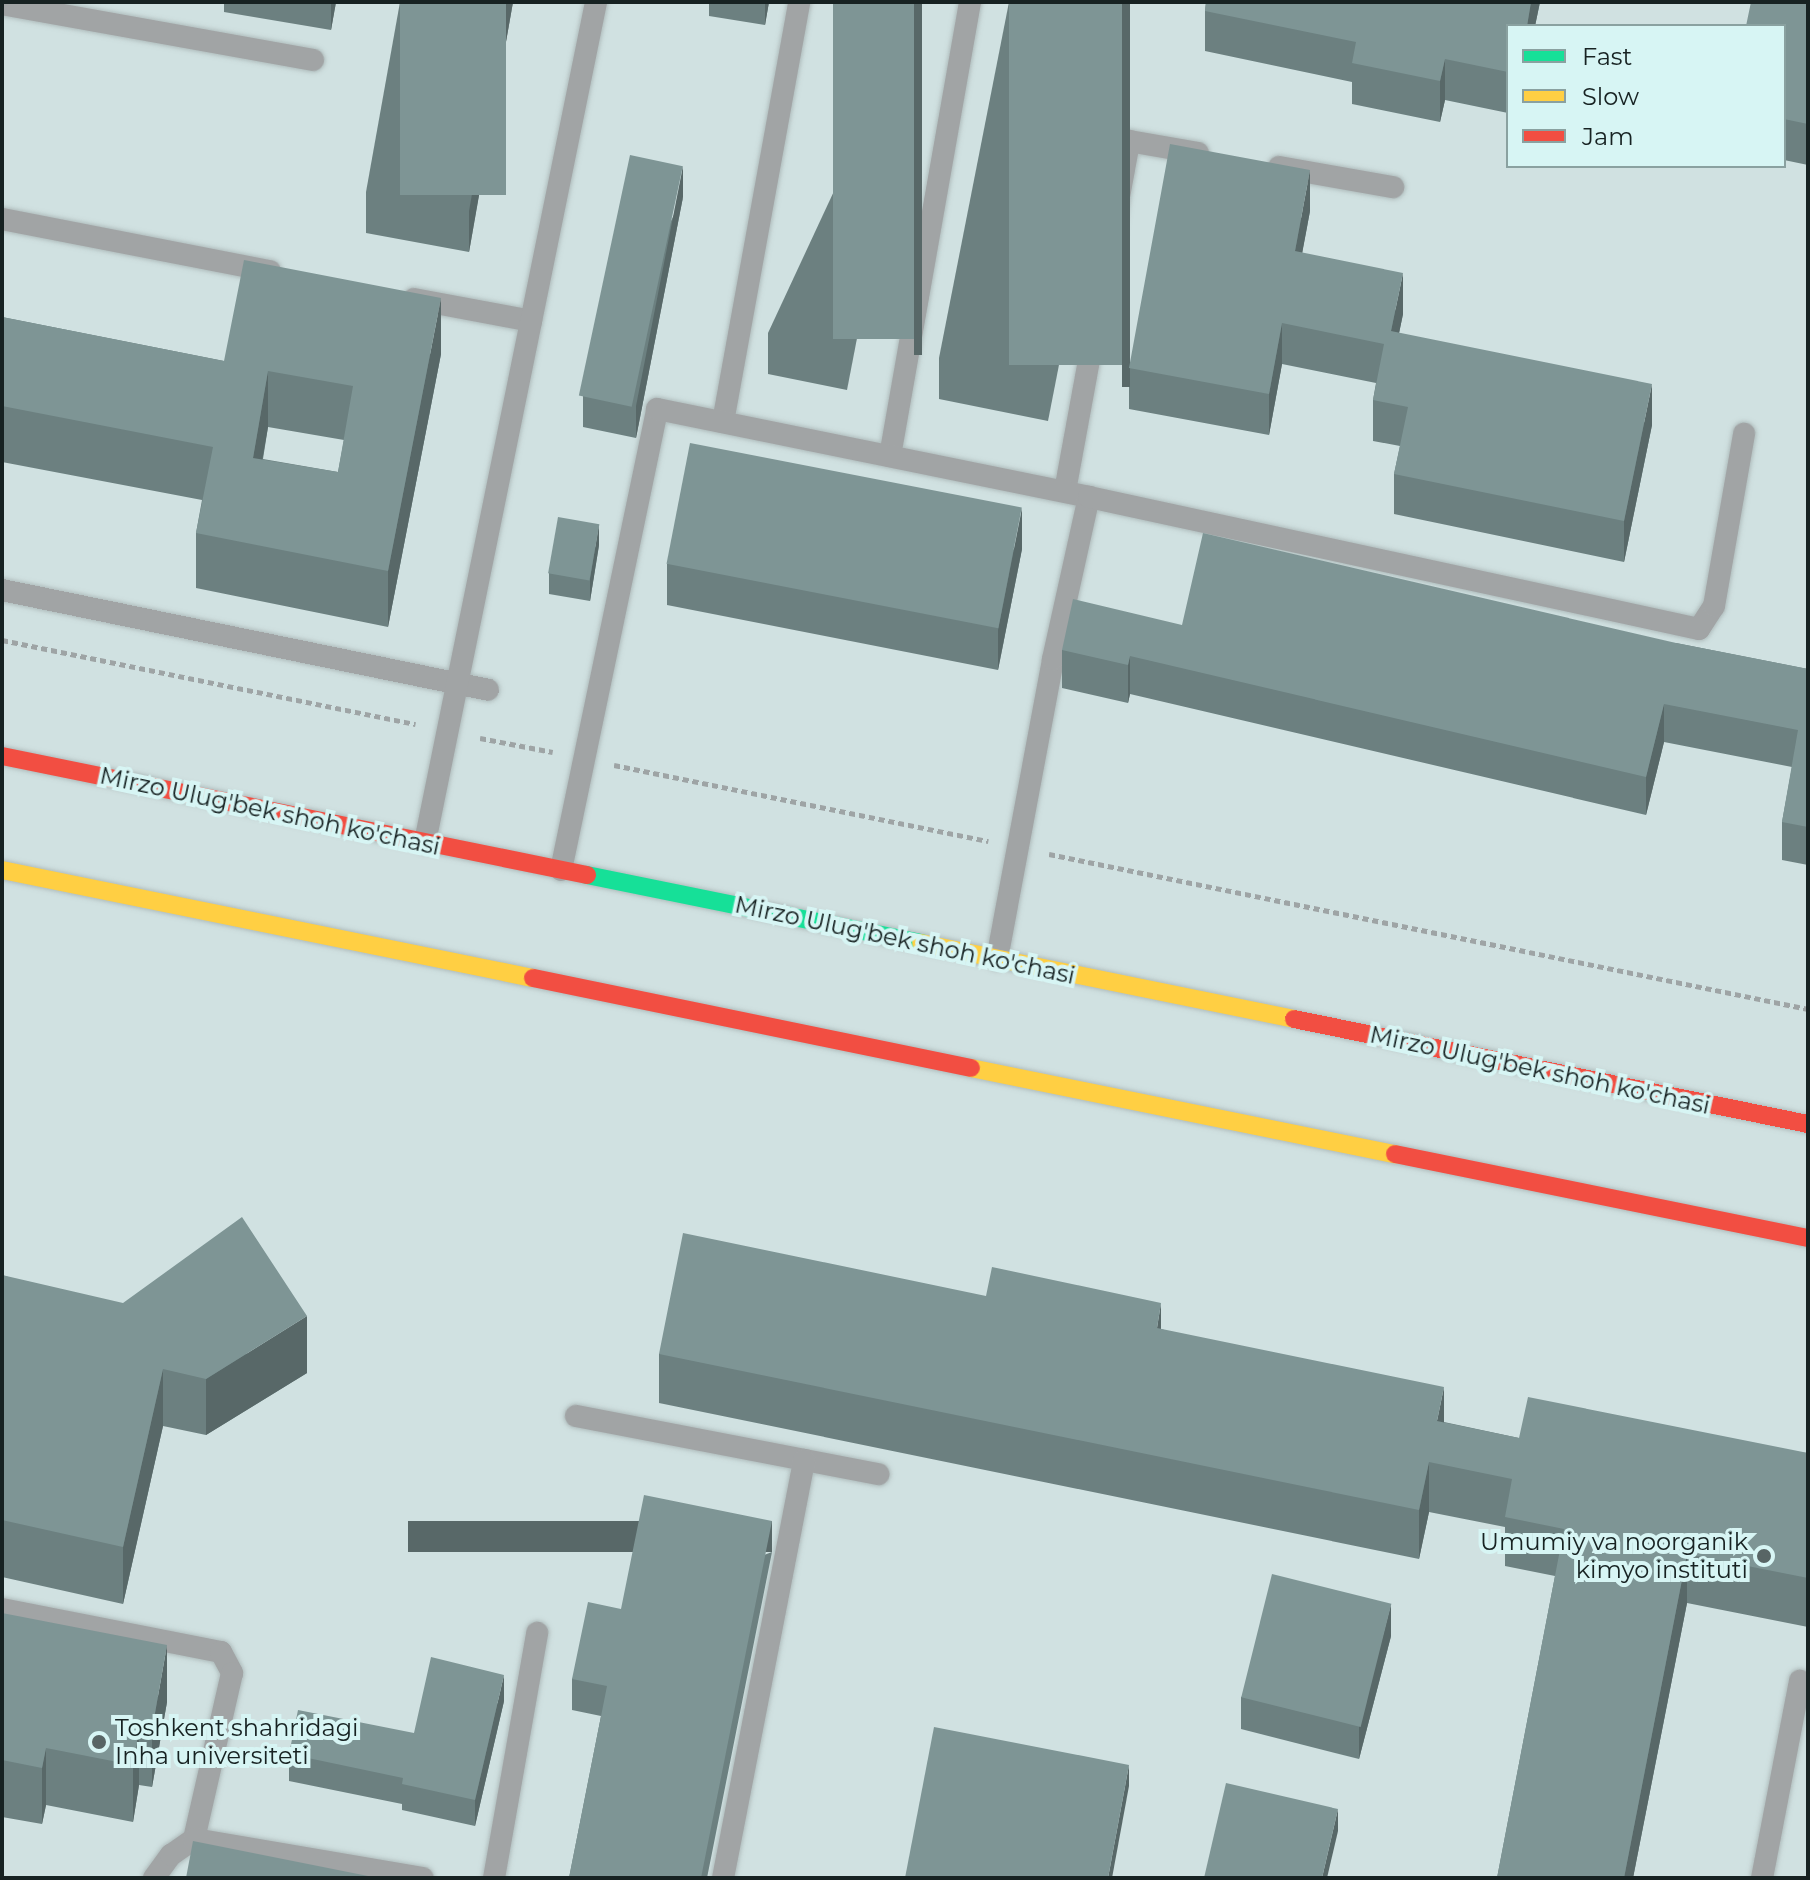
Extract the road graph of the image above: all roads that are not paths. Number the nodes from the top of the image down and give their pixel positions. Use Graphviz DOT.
graph roads {
  1 [pos="596,2"];
  2 [pos="799,2"];
  3 [pos="970,2"];
  4 [pos="2,4"];
  5 [pos="313,60"];
  6 [pos="1222,157"];
  7 [pos="1253,163"];
  8 [pos="1393,187"];
  9 [pos="2,219"];
  10 [pos="297,276"];
  11 [pos="391,294"];
  12 [pos="531,321"];
  13 [pos="723,422"];
  14 [pos="1744,434"];
  15 [pos="890,456"];
  16 [pos="1065,491"];
  17 [pos="1089,497"];
  18 [pos="2,590"];
  19 [pos="488,690"];
  20 [pos="2,756"];
  21 [pos="425,842"];
  22 [pos="2,870"];
  23 [pos="561,870"];
  24 [pos="997,959"];
  25 [pos="1808,1124"];
  26 [pos="1808,1238"];
  27 [pos="576,1416"];
  28 [pos="804,1460"];
  29 [pos="878,1474"];
  30 [pos="2,1609"];
  31 [pos="537,1633"];
  32 [pos="1800,1681"];
  33 [pos="194,1839"];
  34 [pos="154,1878"];
  35 [pos="423,1878"];
  36 [pos="494,1878"];
  37 [pos="723,1878"];
  38 [pos="1762,1878"];
  1 -- 12 [label="lane"];
  2 -- 13 [label="lane"];
  3 -- 15 [label="lane"];
  4 -- 5 [label="lane"];
  6 -- 16 [label="lane"];
  7 -- 8 [label="lane"];
  9 -- 10 [label="lane"];
  11 -- 12 [label="lane"];
  12 -- 21 [label="lane"];
  13 -- 15 [label="lane"];
  13 -- 23 [label="lane"];
  14 -- 17 [label="lane"];
  15 -- 16 [label="lane"];
  16 -- 17 [label="lane"];
  17 -- 24 [label="lane"];
  18 -- 19 [label="lane"];
  20 -- 21 [label="main road, Mirzo Ulug'bek shoh ko'chasi"];
  21 -- 23 [label="main road, Mirzo Ulug'bek shoh ko'chasi"];
  22 -- 26 [label="main road"];
  23 -- 24 [label="main road, Mirzo Ulug'bek shoh ko'chasi"];
  24 -- 25 [label="main road, Mirzo Ulug'bek shoh ko'chasi"];
  27 -- 28 [label="lane"];
  28 -- 29 [label="lane"];
  28 -- 37 [label="lane"];
  30 -- 33 [label="lane"];
  31 -- 36 [label="lane"];
  32 -- 38 [label="lane"];
  33 -- 34 [label="lane"];
  33 -- 35 [label="lane"];
}
